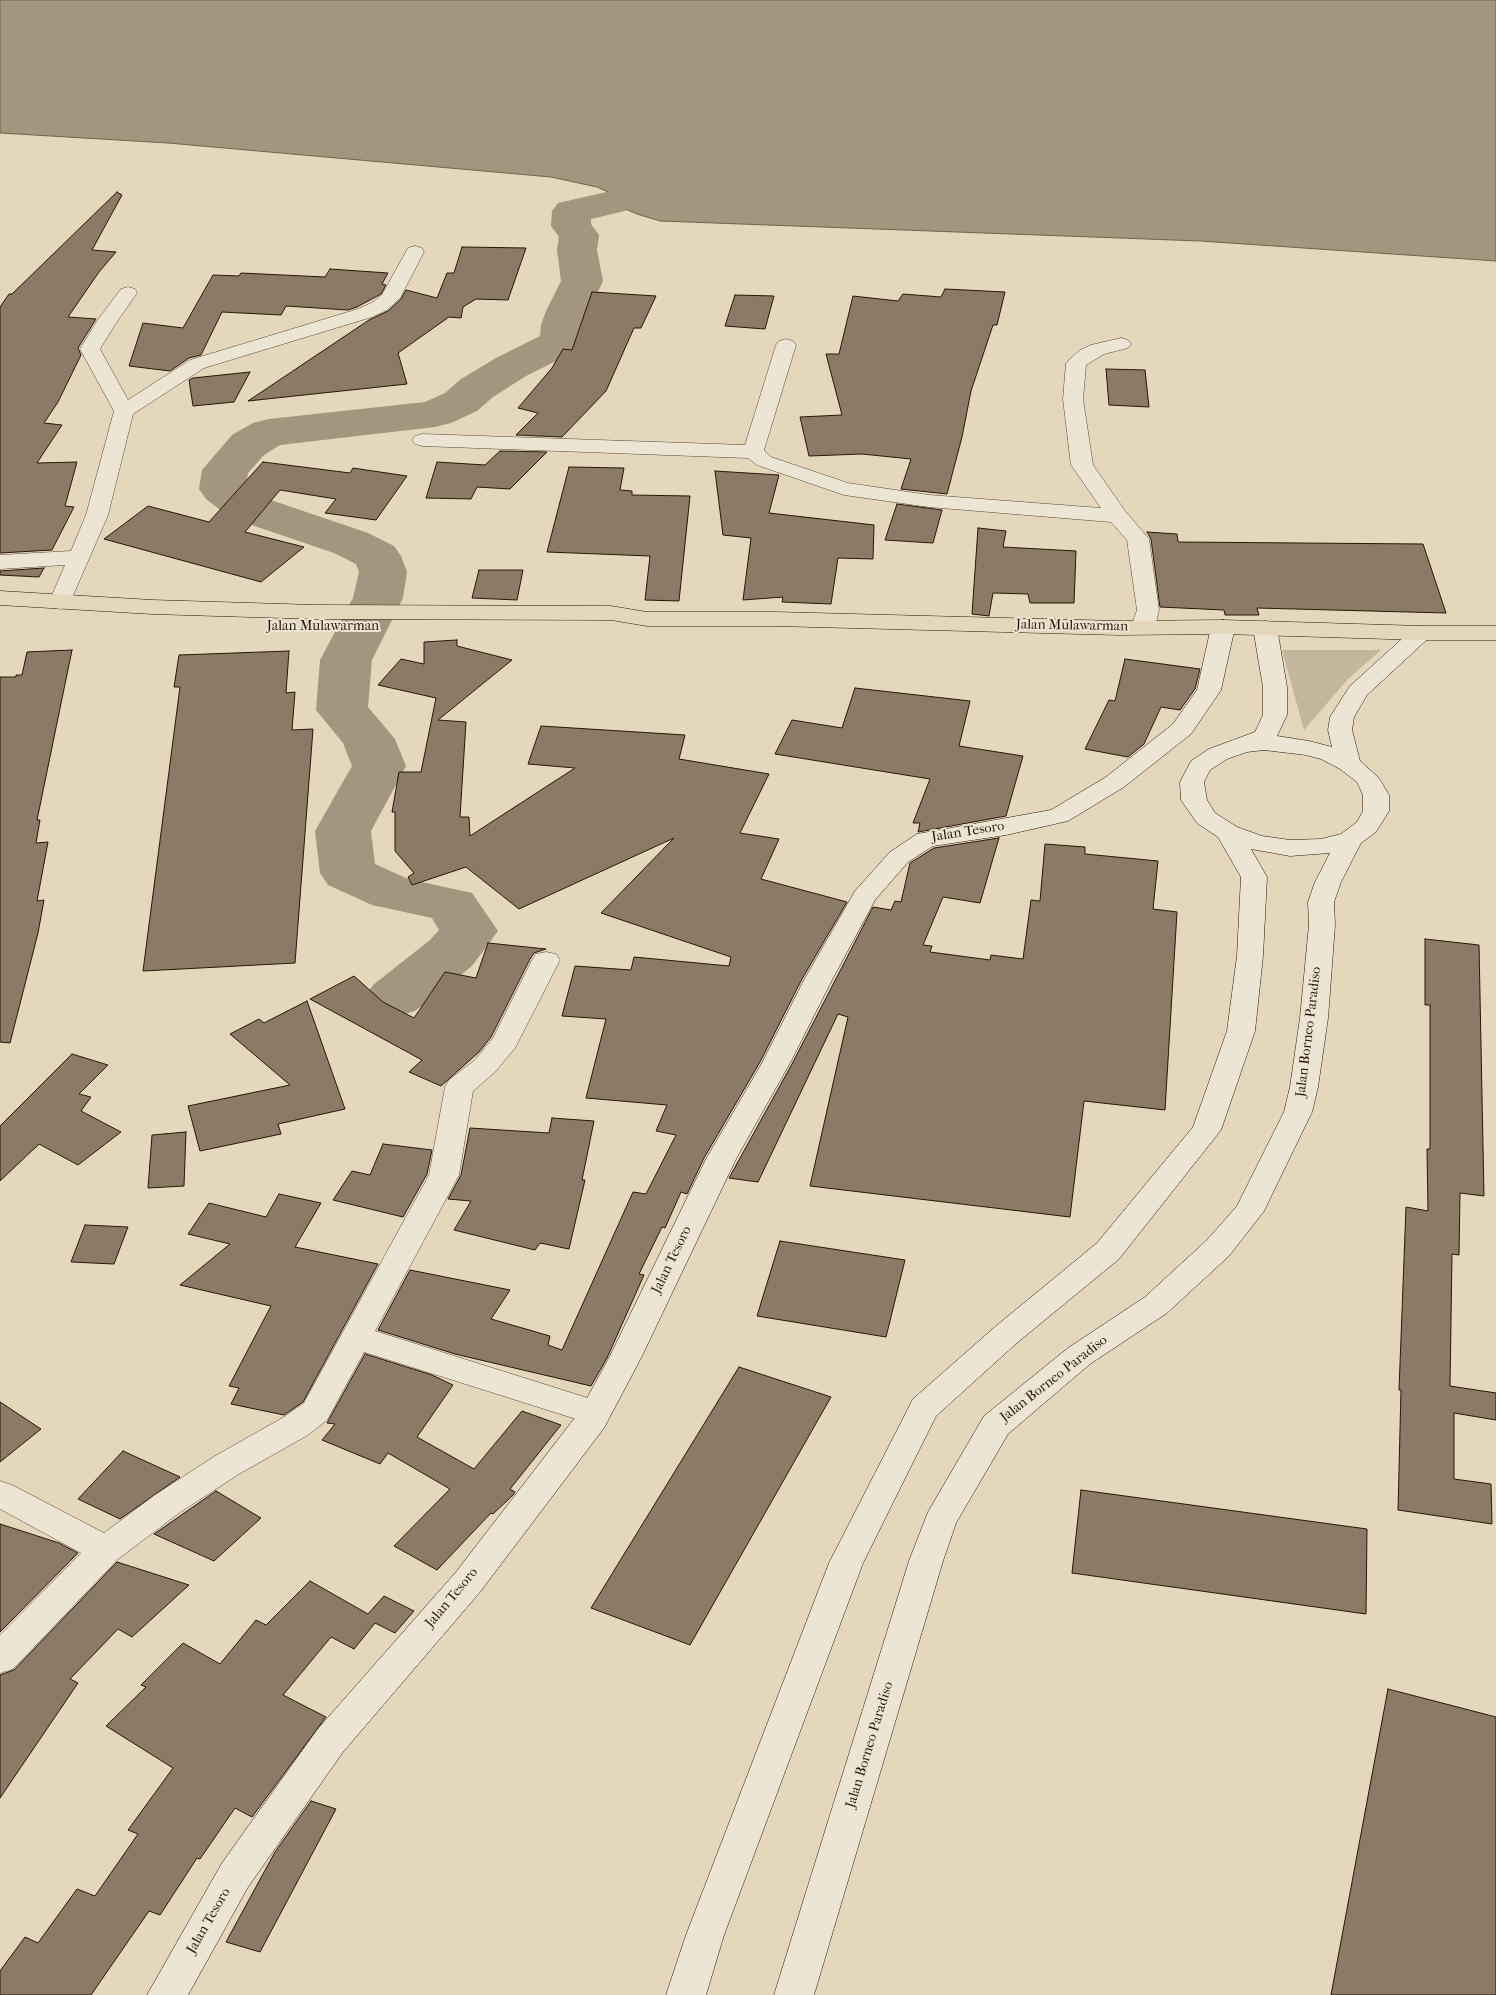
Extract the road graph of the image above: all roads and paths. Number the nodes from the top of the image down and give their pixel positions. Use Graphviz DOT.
graph roads {
  1 [pos="415,252"];
  2 [pos="128,293"];
  3 [pos="1121,344"];
  4 [pos="786,345"];
  5 [pos="124,412"];
  6 [pos="422,440"];
  7 [pos="753,452"];
  8 [pos="1117,516"];
  9 [pos="80,557"];
  10 [pos="0,562"];
  11 [pos="0,598"];
  12 [pos="60,602"];
  13 [pos="0,611"];
  14 [pos="314,619"];
  15 [pos="1143,627"];
  16 [pos="1223,627"];
  17 [pos="1265,628"];
  18 [pos="1422,633"];
  19 [pos="1496,633"];
  20 [pos="1243,746"];
  21 [pos="1349,764"];
  22 [pos="1228,832"];
  23 [pos="1350,839"];
  24 [pos="546,960"];
  25 [pos="355,1339"];
  26 [pos="595,1413"];
  27 [pos="0,1494"];
  28 [pos="106,1550"];
  29 [pos="0,1659"];
  30 [pos="167,1995"];
  31 [pos="686,1995"];
  32 [pos="794,1995"];
  1 -- 5 [label="street"];
  2 -- 5 [label="street"];
  3 -- 8 [label="street"];
  4 -- 7 [label="street"];
  5 -- 9 [label="street"];
  6 -- 7 [label="street"];
  7 -- 8 [label="street"];
  8 -- 15 [label="street"];
  9 -- 10 [label="street"];
  9 -- 12 [label="street"];
  11 -- 12 [label="highway, Jalan Mulawarman"];
  12 -- 14 [label="highway, Jalan Mulawarman"];
  13 -- 14 [label="highway, Jalan Mulawarman"];
  14 -- 15 [label="highway, Jalan Mulawarman"];
  15 -- 16 [label="highway, Jalan Mulawarman"];
  16 -- 17 [label="highway, Jalan Mulawarman"];
  16 -- 26 [label="street, Jalan Tesoro"];
  17 -- 18 [label="highway, Jalan Mulawarman"];
  17 -- 20 [label="street"];
  18 -- 19 [label="highway, Jalan Mulawarman"];
  18 -- 21 [label="street"];
  20 -- 21 [label="street"];
  20 -- 22 [label="street"];
  21 -- 23 [label="street"];
  22 -- 23 [label="street"];
  22 -- 31 [label="street"];
  23 -- 32 [label="street, Jalan Borneo Paradiso"];
  24 -- 25 [label="street"];
  25 -- 26 [label="street"];
  25 -- 28 [label="street"];
  26 -- 30 [label="street, Jalan Tesoro"];
  27 -- 28 [label="street"];
  28 -- 29 [label="street"];
}
